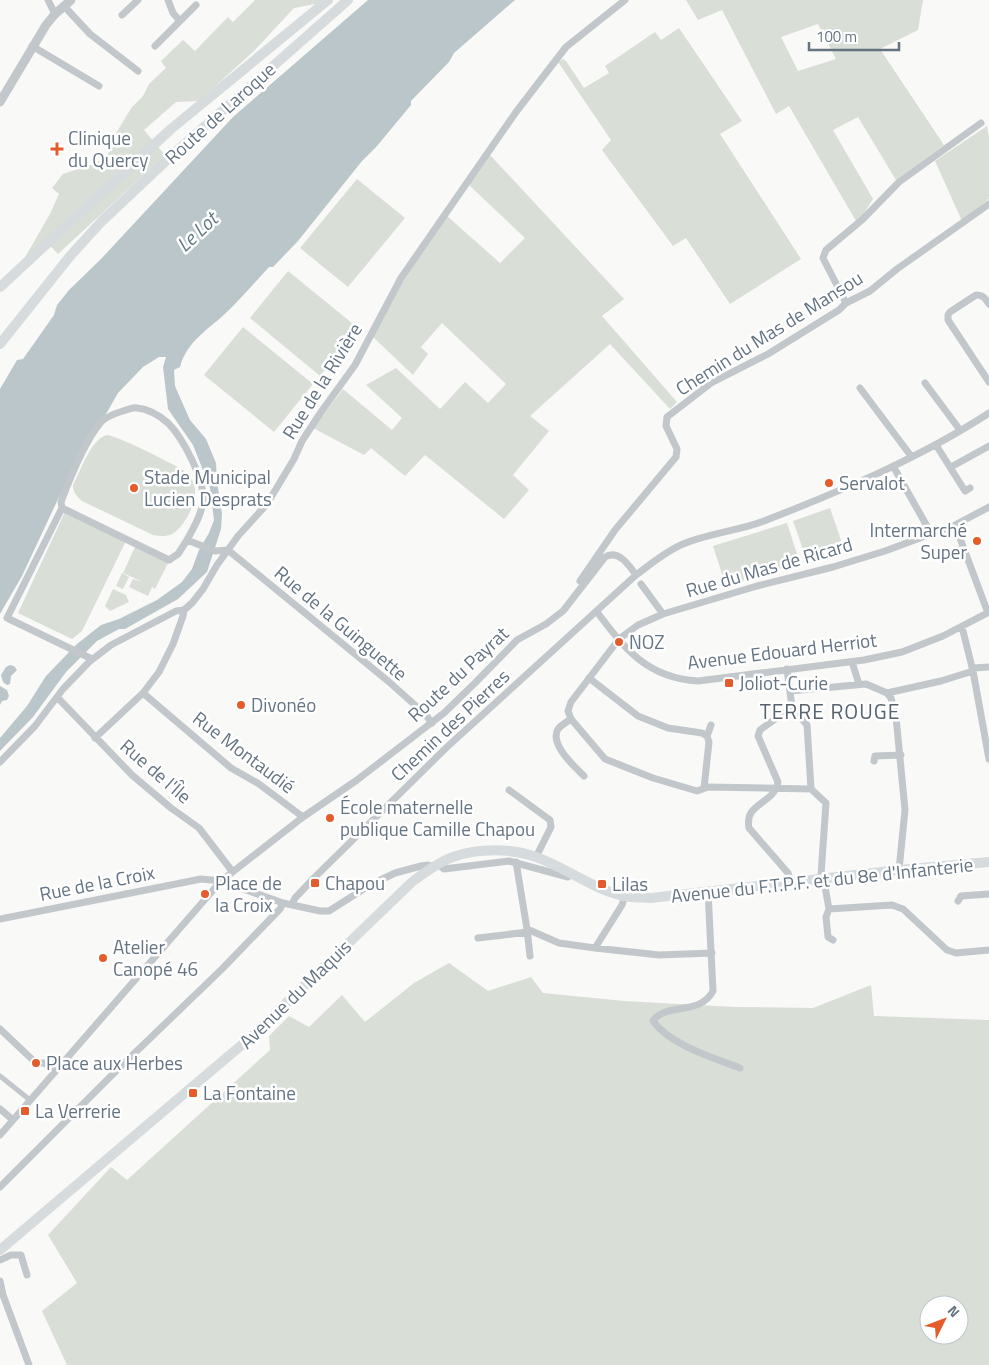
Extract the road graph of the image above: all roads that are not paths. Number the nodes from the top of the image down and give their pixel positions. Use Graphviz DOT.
graph roads {
  1 [pos="48,0"];
  2 [pos="138,0"];
  3 [pos="168,0"];
  4 [pos="328,0"];
  5 [pos="348,0"];
  6 [pos="625,0"];
  7 [pos="67,3"];
  8 [pos="196,5"];
  9 [pos="55,14"];
  10 [pos="122,15"];
  11 [pos="180,21"];
  12 [pos="32,46"];
  13 [pos="155,46"];
  14 [pos="138,71"];
  15 [pos="99,86"];
  16 [pos="0,102"];
  17 [pos="981,123"];
  18 [pos="989,204"];
  19 [pos="0,287"];
  20 [pos="846,303"];
  21 [pos="989,304"];
  22 [pos="0,344"];
  23 [pos="989,382"];
  24 [pos="925,383"];
  25 [pos="860,388"];
  26 [pos="989,413"];
  27 [pos="960,430"];
  28 [pos="936,445"];
  29 [pos="989,446"];
  30 [pos="910,456"];
  31 [pos="893,466"];
  32 [pos="951,468"];
  33 [pos="970,488"];
  34 [pos="989,507"];
  35 [pos="62,508"];
  36 [pos="956,525"];
  37 [pos="932,535"];
  38 [pos="187,540"];
  39 [pos="228,550"];
  40 [pos="634,572"];
  41 [pos="641,584"];
  42 [pos="184,610"];
  43 [pos="597,612"];
  44 [pos="988,612"];
  45 [pos="663,614"];
  46 [pos="555,616"];
  47 [pos="962,627"];
  48 [pos="619,639"];
  49 [pos="90,658"];
  50 [pos="852,662"];
  51 [pos="989,667"];
  52 [pos="786,669"];
  53 [pos="973,670"];
  54 [pos="589,678"];
  55 [pos="859,684"];
  56 [pos="790,691"];
  57 [pos="143,693"];
  58 [pos="887,693"];
  59 [pos="56,697"];
  60 [pos="792,707"];
  61 [pos="571,719"];
  62 [pos="432,723"];
  63 [pos="711,725"];
  64 [pos="707,736"];
  65 [pos="96,738"];
  66 [pos="901,756"];
  67 [pos="989,759"];
  68 [pos="874,761"];
  69 [pos="0,762"];
  70 [pos="584,776"];
  71 [pos="704,788"];
  72 [pos="777,788"];
  73 [pos="811,789"];
  74 [pos="509,790"];
  75 [pos="303,817"];
  76 [pos="536,857"];
  77 [pos="516,862"];
  78 [pos="989,862"];
  79 [pos="435,865"];
  80 [pos="899,870"];
  81 [pos="232,871"];
  82 [pos="570,873"];
  83 [pos="823,878"];
  84 [pos="221,881"];
  85 [pos="790,881"];
  86 [pos="708,891"];
  87 [pos="989,894"];
  88 [pos="624,896"];
  89 [pos="958,901"];
  90 [pos="284,902"];
  91 [pos="292,904"];
  92 [pos="829,909"];
  93 [pos="0,919"];
  94 [pos="528,931"];
  95 [pos="478,938"];
  96 [pos="833,940"];
  97 [pos="595,948"];
  98 [pos="989,950"];
  99 [pos="712,953"];
  100 [pos="530,956"];
  101 [pos="0,1029"];
  102 [pos="740,1068"];
  103 [pos="56,1070"];
  104 [pos="0,1076"];
  105 [pos="30,1100"];
  106 [pos="0,1109"];
  107 [pos="13,1120"];
  108 [pos="0,1135"];
  109 [pos="0,1187"];
  110 [pos="0,1250"];
  111 [pos="0,1260"];
  112 [pos="28,1275"];
  113 [pos="0,1282"];
  114 [pos="29,1365"];
  1 -- 9 [label="street"];
  2 -- 10 [label="street"];
  3 -- 11 [label="street"];
  4 -- 19 [label="main road"];
  5 -- 22 [label="main road, Route de Laroque"];
  6 -- 39 [label="street, Rue de la Rivière"];
  7 -- 9 [label="street"];
  7 -- 14 [label="street"];
  8 -- 11 [label="street"];
  9 -- 12 [label="street"];
  11 -- 13 [label="street"];
  12 -- 15 [label="street"];
  12 -- 16 [label="street"];
  17 -- 20 [label="street"];
  18 -- 20 [label="street, Chemin du Mas de Mansou"];
  20 -- 46 [label="street, Chemin du Mas de Mansou"];
  21 -- 23 [label="street"];
  24 -- 27 [label="street"];
  25 -- 30 [label="street"];
  26 -- 27 [label="street"];
  27 -- 28 [label="street"];
  28 -- 30 [label="street"];
  28 -- 32 [label="street"];
  29 -- 32 [label="street"];
  30 -- 31 [label="street"];
  31 -- 37 [label="street"];
  31 -- 40 [label="street"];
  32 -- 33 [label="street"];
  34 -- 36 [label="street, Rue du Mas de Ricard"];
  35 -- 38 [label="street"];
  35 -- 38 [label="street"];
  35 -- 49 [label="street"];
  36 -- 37 [label="street, Rue du Mas de Ricard"];
  36 -- 44 [label="street"];
  37 -- 45 [label="street, Rue du Mas de Ricard"];
  38 -- 39 [label="street"];
  39 -- 42 [label="street, Rue de la Rivière"];
  39 -- 62 [label="street, Rue de la Guinguette"];
  40 -- 43 [label="street, Chemin des Pierres"];
  40 -- 46 [label="street, Route du Payrat"];
  41 -- 45 [label="street"];
  42 -- 49 [label="street"];
  42 -- 57 [label="street, Rue de la Rivière"];
  43 -- 48 [label="street, Avenue Edouard Herriot"];
  43 -- 91 [label="street, Chemin des Pierres"];
  44 -- 47 [label="street, Avenue Edouard Herriot"];
  45 -- 48 [label="street, Rue du Mas de Ricard"];
  46 -- 62 [label="street, Route du Payrat"];
  47 -- 50 [label="street, Avenue Edouard Herriot"];
  47 -- 53 [label="street"];
  48 -- 52 [label="street, Avenue Edouard Herriot"];
  48 -- 54 [label="street, Rue du Mas de Ricard"];
  49 -- 59 [label="street"];
  50 -- 52 [label="street, Avenue Edouard Herriot"];
  50 -- 55 [label="street"];
  51 -- 53 [label="street"];
  52 -- 56 [label="street"];
  53 -- 58 [label="street"];
  53 -- 67 [label="street"];
  54 -- 61 [label="street, Rue du Mas de Ricard"];
  54 -- 64 [label="street"];
  55 -- 56 [label="street"];
  55 -- 58 [label="street"];
  56 -- 60 [label="street"];
  57 -- 65 [label="street, Rue de la Rivière"];
  57 -- 75 [label="street, Rue Montaudié"];
  58 -- 66 [label="street"];
  59 -- 65 [label="street, Rue de l'Île"];
  59 -- 69 [label="street"];
  60 -- 72 [label="street"];
  60 -- 73 [label="street"];
  61 -- 70 [label="street"];
  61 -- 71 [label="street"];
  62 -- 75 [label="street, Route du Payrat"];
  63 -- 64 [label="street"];
  64 -- 71 [label="street"];
  65 -- 81 [label="street, Rue de l'Île"];
  66 -- 68 [label="street"];
  66 -- 80 [label="street"];
  71 -- 72 [label="street"];
  72 -- 73 [label="street"];
  72 -- 85 [label="street"];
  73 -- 83 [label="street"];
  74 -- 76 [label="street"];
  75 -- 81 [label="street, Route du Payrat"];
  76 -- 79 [label="main road, Avenue du Maquis"];
  76 -- 82 [label="main road, Avenue du Maquis"];
  77 -- 79 [label="street"];
  77 -- 82 [label="street"];
  77 -- 94 [label="street"];
  78 -- 80 [label="main road, Avenue du F.T.P.F. et du 8e d'Infanterie"];
  79 -- 91 [label="street"];
  79 -- 110 [label="main road, Avenue du Maquis"];
  80 -- 83 [label="main road, Avenue du F.T.P.F. et du 8e d'Infanterie"];
  81 -- 84 [label="street"];
  82 -- 88 [label="main road, Avenue du Maquis"];
  83 -- 85 [label="main road, Avenue du F.T.P.F. et du 8e d'Infanterie"];
  83 -- 92 [label="street"];
  84 -- 90 [label="street"];
  84 -- 93 [label="street, Rue de la Croix"];
  84 -- 103 [label="street"];
  85 -- 86 [label="main road, Avenue du F.T.P.F. et du 8e d'Infanterie"];
  86 -- 88 [label="main road, Avenue du F.T.P.F. et du 8e d'Infanterie"];
  86 -- 99 [label="street"];
  87 -- 89 [label="street"];
  88 -- 97 [label="street"];
  90 -- 91 [label="street"];
  90 -- 109 [label="street"];
  92 -- 96 [label="street"];
  92 -- 98 [label="street"];
  94 -- 95 [label="street"];
  94 -- 97 [label="street"];
  94 -- 100 [label="street"];
  97 -- 99 [label="street"];
  99 -- 102 [label="street"];
  101 -- 103 [label="street"];
  103 -- 105 [label="street"];
  104 -- 105 [label="street"];
  105 -- 107 [label="street"];
  106 -- 107 [label="street"];
  107 -- 108 [label="street"];
  111 -- 112 [label="street"];
  113 -- 114 [label="street"];
}
